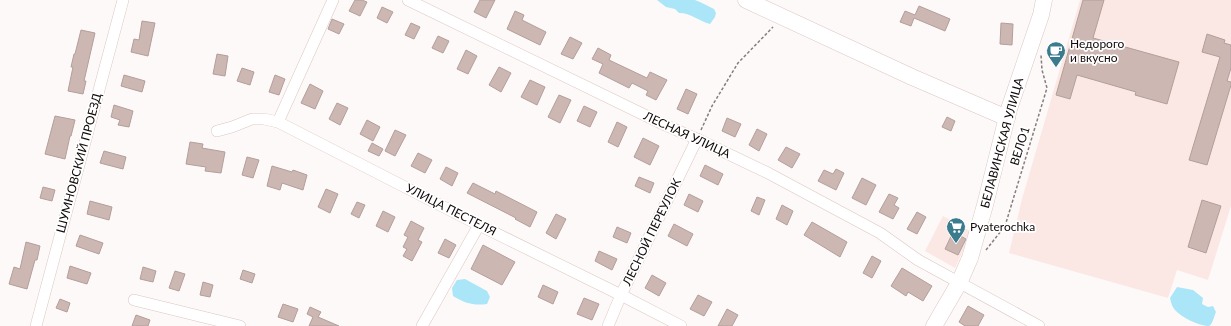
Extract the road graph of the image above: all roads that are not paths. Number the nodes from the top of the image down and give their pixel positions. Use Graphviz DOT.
graph roads {
  1 [pos="123,0"];
  2 [pos="333,0"];
  3 [pos="408,0"];
  4 [pos="746,0"];
  5 [pos="1044,0"];
  6 [pos="1007,118"];
  7 [pos="278,122"];
  8 [pos="217,131"];
  9 [pos="697,139"];
  10 [pos="479,225"];
  11 [pos="959,282"];
  12 [pos="621,295"];
  13 [pos="134,300"];
  14 [pos="36,326"];
  15 [pos="240,326"];
  16 [pos="422,326"];
  17 [pos="608,326"];
  18 [pos="681,326"];
  19 [pos="934,326"];
  20 [pos="1039,326"];
  1 -- 14 [label="street, ШУМНОВСКИЙ ПРОЕЗД"];
  2 -- 7 [label="street"];
  3 -- 9 [label="street, ЛЕСНАЯ УЛИЦА"];
  4 -- 6 [label="main road"];
  5 -- 6 [label="main road, БЕЛАВИНСКАЯ УЛИЦА"];
  6 -- 11 [label="main road, БЕЛАВИНСКАЯ УЛИЦА"];
  7 -- 8 [label="street, УЛИЦА ПЕСТЕЛЯ"];
  7 -- 10 [label="street, УЛИЦА ПЕСТЕЛЯ"];
  9 -- 11 [label="street, ЛЕСНАЯ УЛИЦА"];
  9 -- 12 [label="street, ЛЕСНОЙ ПЕРЕУЛОК"];
  10 -- 12 [label="street, УЛИЦА ПЕСТЕЛЯ"];
  10 -- 16 [label="street"];
  11 -- 19 [label="main road, БЕЛАВИНСКАЯ УЛИЦА"];
  11 -- 20 [label="street, ЛЕСНАЯ УЛИЦА"];
  12 -- 17 [label="street, ЛЕСНОЙ ПЕРЕУЛОК"];
  12 -- 18 [label="street, УЛИЦА ПЕСТЕЛЯ"];
  13 -- 15 [label="street"];
}
